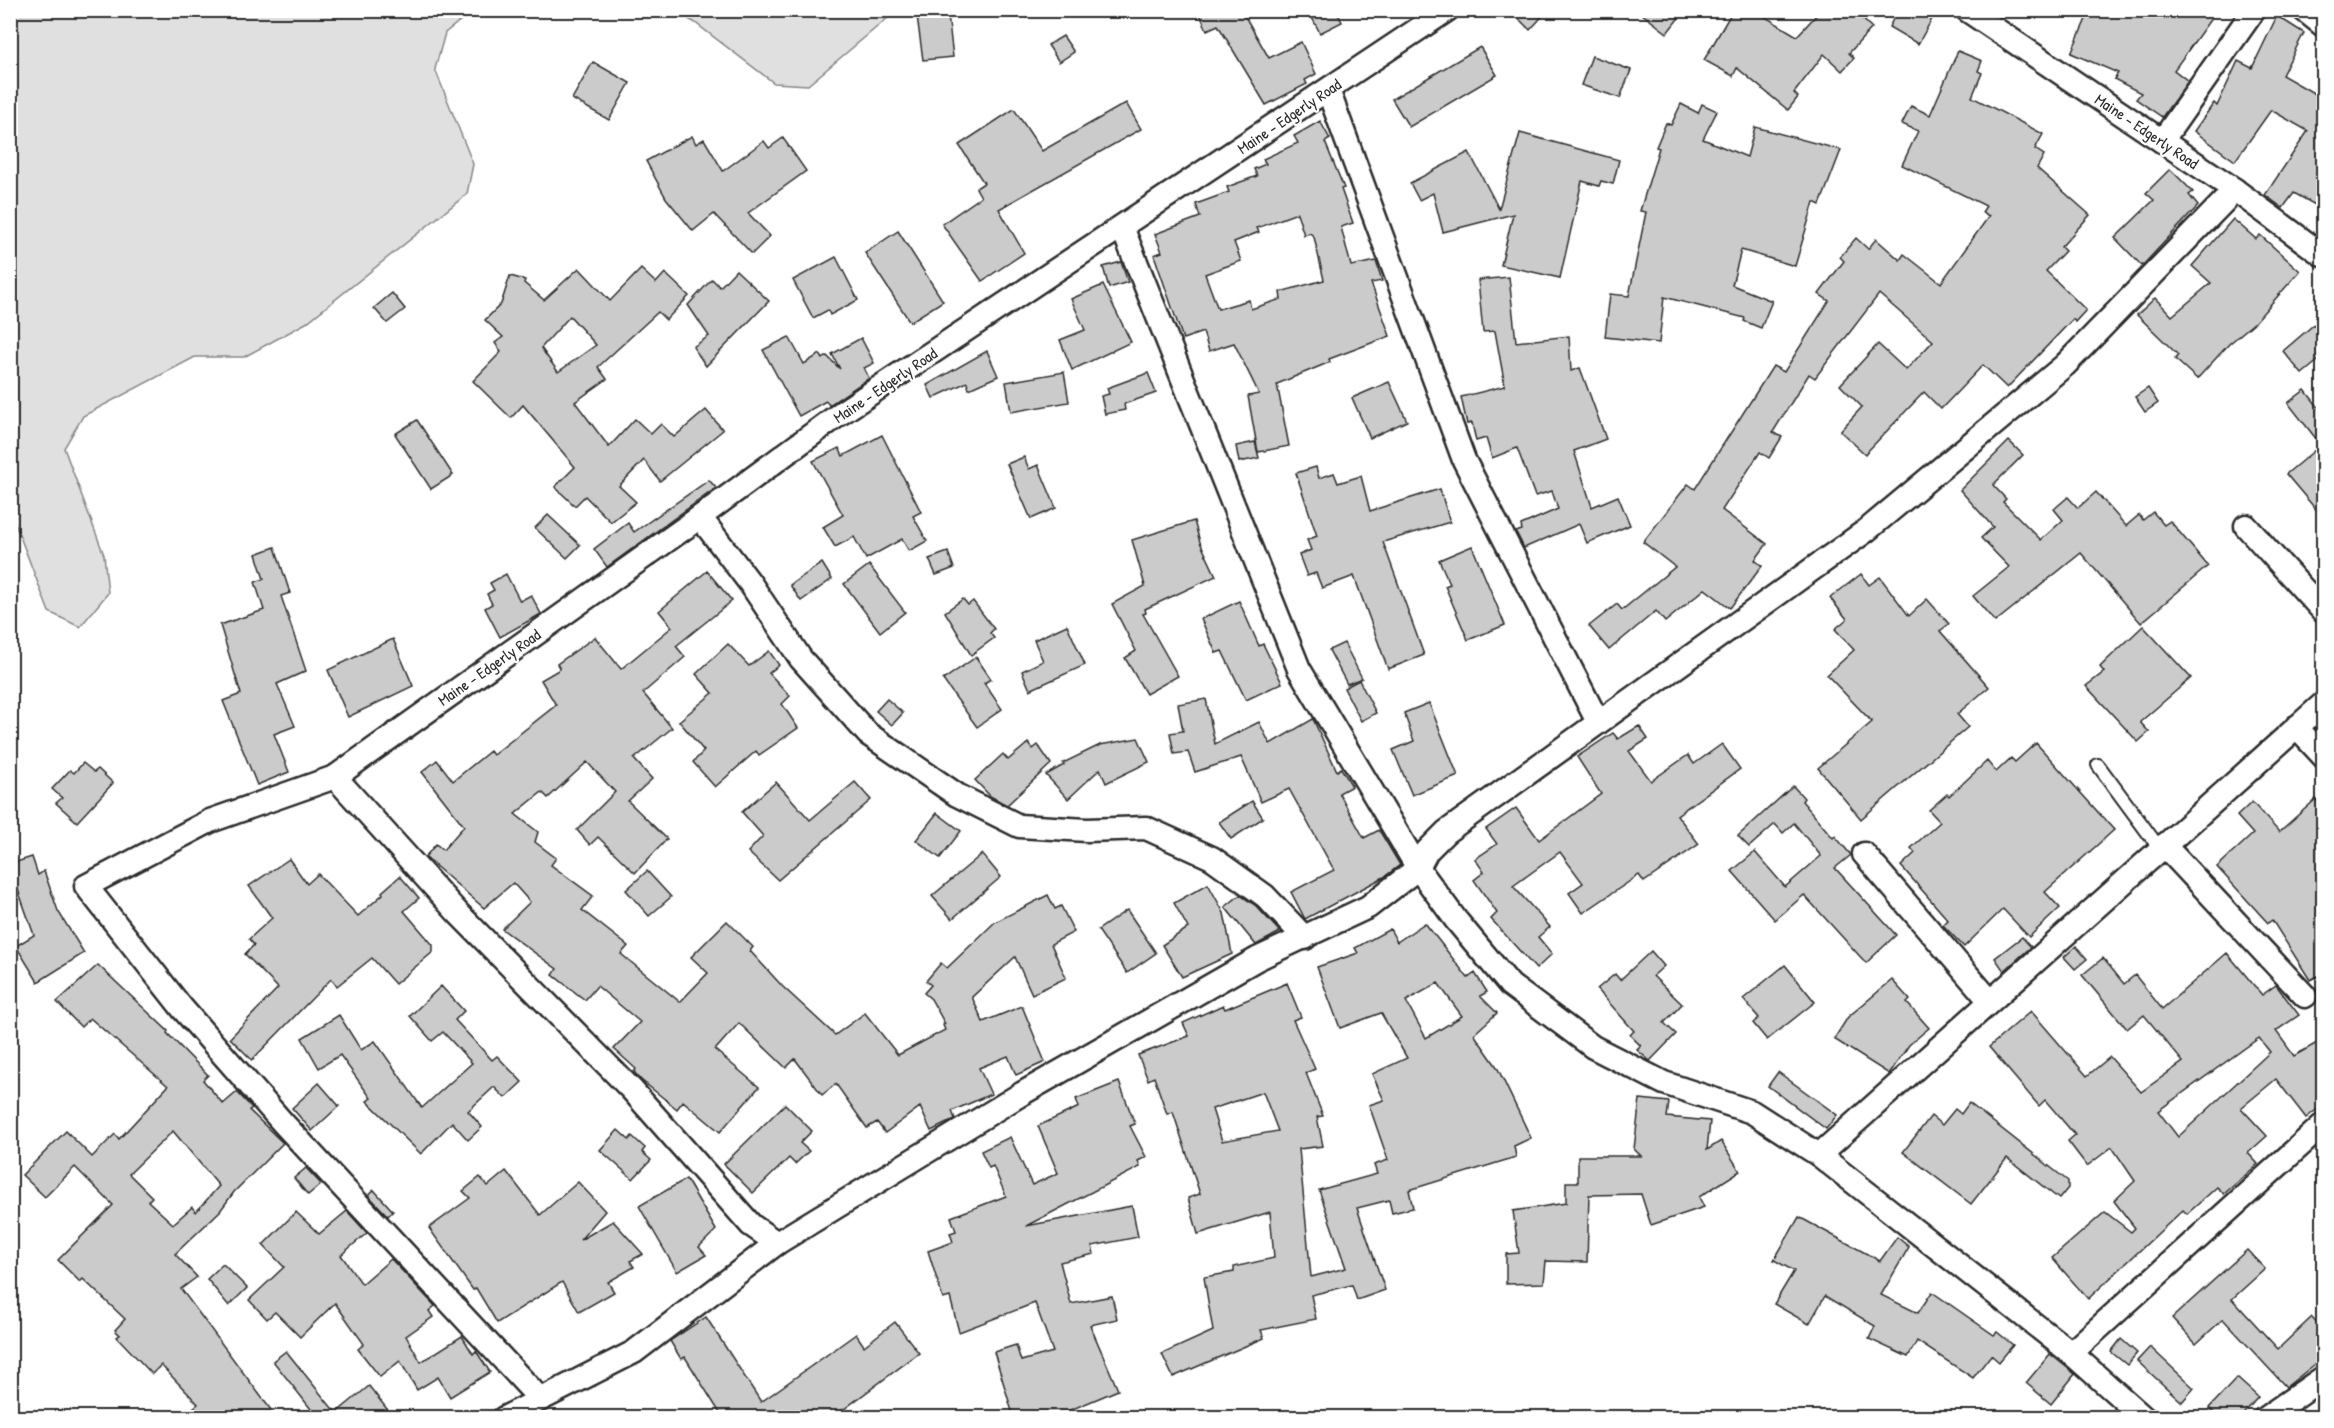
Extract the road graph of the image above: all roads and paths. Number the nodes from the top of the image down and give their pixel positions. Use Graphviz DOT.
graph roads {
  1 [pos="1447,10"];
  2 [pos="1967,10"];
  3 [pos="2254,10"];
  4 [pos="2304,10"];
  5 [pos="2324,26"];
  6 [pos="1328,90"];
  7 [pos="2162,141"];
  8 [pos="2235,190"];
  9 [pos="1122,227"];
  10 [pos="2324,256"];
  11 [pos="700,517"];
  12 [pos="2246,526"];
  13 [pos="2324,612"];
  14 [pos="2324,704"];
  15 [pos="1598,722"];
  16 [pos="2296,728"];
  17 [pos="2324,757"];
  18 [pos="2098,765"];
  19 [pos="335,777"];
  20 [pos="2162,847"];
  21 [pos="1864,854"];
  22 [pos="1419,868"];
  23 [pos="1305,938"];
  24 [pos="2305,996"];
  25 [pos="1990,1001"];
  26 [pos="2324,1124"];
  27 [pos="1819,1155"];
  28 [pos="777,1243"];
  29 [pos="2072,1353"];
  30 [pos="2324,1377"];
  31 [pos="540,1400"];
  32 [pos="504,1418"];
  33 [pos="2144,1418"];
  34 [pos="2265,1418"];
  1 -- 6 [label="street, Maine - Edgerly Road"];
  2 -- 7 [label="street, Maine - Edgerly Road"];
  3 -- 7 [label="street"];
  4 -- 5 [label="street"];
  6 -- 9 [label="street, Maine - Edgerly Road"];
  6 -- 15 [label="street"];
  7 -- 8 [label="street, Maine - Edgerly Road"];
  8 -- 10 [label="street, Maine - Edgerly Road"];
  8 -- 15 [label="street"];
  9 -- 11 [label="street, Maine - Edgerly Road"];
  9 -- 22 [label="street"];
  11 -- 19 [label="street, Maine - Edgerly Road"];
  11 -- 23 [label="street"];
  12 -- 13 [label="street"];
  14 -- 16 [label="street"];
  15 -- 22 [label="street"];
  16 -- 17 [label="street"];
  16 -- 20 [label="street"];
  18 -- 20 [label="lane"];
  19 -- 28 [label="street"];
  19 -- 31 [label="street, Maine - Edgerly Road"];
  20 -- 24 [label="street"];
  20 -- 25 [label="street"];
  21 -- 25 [label="street"];
  22 -- 23 [label="street"];
  22 -- 27 [label="street"];
  23 -- 28 [label="street"];
  25 -- 27 [label="street"];
  26 -- 29 [label="street"];
  27 -- 29 [label="street"];
  28 -- 31 [label="street"];
  29 -- 33 [label="street"];
  30 -- 34 [label="street"];
  31 -- 32 [label="street"];
}
